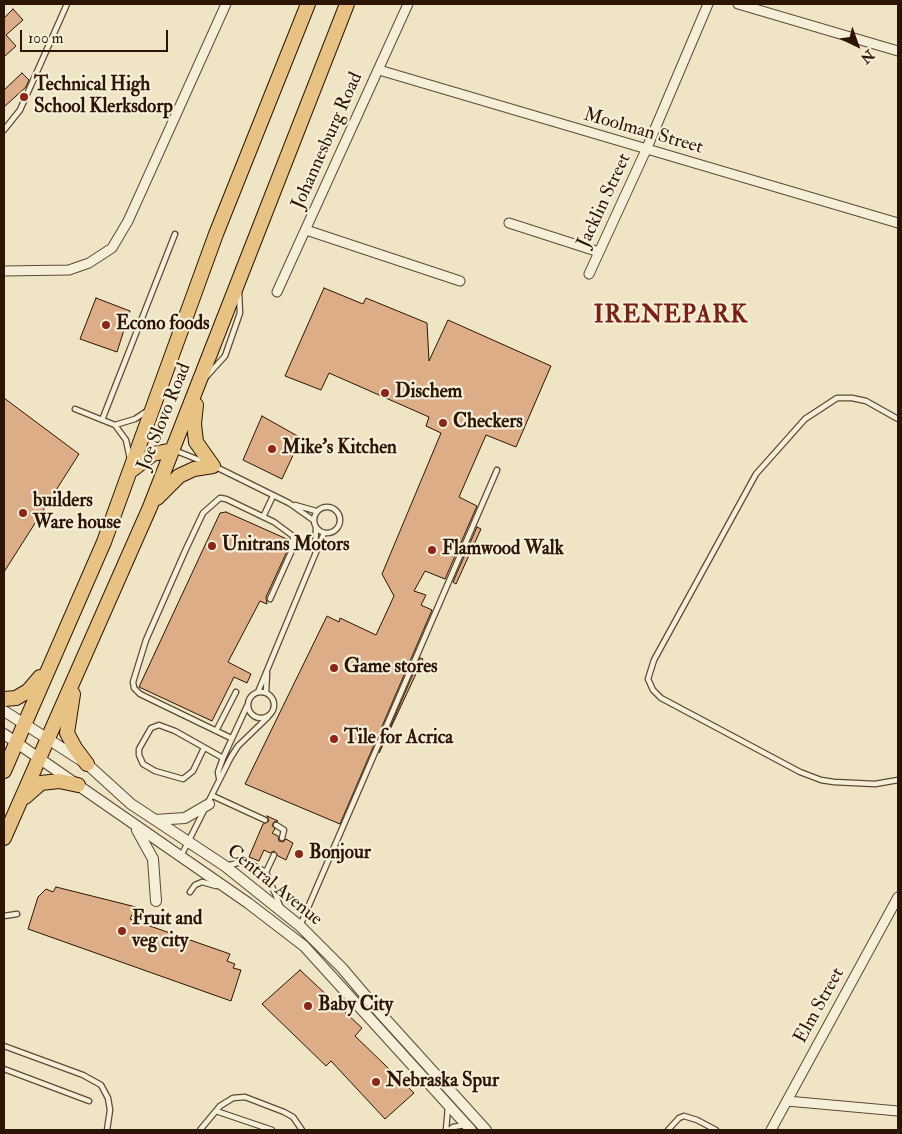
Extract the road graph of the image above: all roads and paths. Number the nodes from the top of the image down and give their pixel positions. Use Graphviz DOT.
graph roads {
  1 [pos="67,4"];
  2 [pos="226,4"];
  3 [pos="308,4"];
  4 [pos="347,4"];
  5 [pos="408,4"];
  6 [pos="708,4"];
  7 [pos="738,4"];
  8 [pos="898,51"];
  9 [pos="378,70"];
  10 [pos="4,130"];
  11 [pos="646,150"];
  12 [pos="509,223"];
  13 [pos="898,223"];
  14 [pos="306,230"];
  15 [pos="175,234"];
  16 [pos="599,252"];
  17 [pos="4,271"];
  18 [pos="589,274"];
  19 [pos="460,280"];
  20 [pos="277,292"];
  21 [pos="198,386"];
  22 [pos="156,403"];
  23 [pos="74,409"];
  24 [pos="898,419"];
  25 [pos="102,420"];
  26 [pos="115,426"];
  27 [pos="173,450"];
  28 [pos="213,466"];
  29 [pos="497,470"];
  30 [pos="131,471"];
  31 [pos="274,496"];
  32 [pos="289,503"];
  33 [pos="150,507"];
  34 [pos="316,511"];
  35 [pos="263,517"];
  36 [pos="313,520"];
  37 [pos="316,528"];
  38 [pos="324,533"];
  39 [pos="314,554"];
  40 [pos="270,599"];
  41 [pos="50,665"];
  42 [pos="267,666"];
  43 [pos="78,668"];
  44 [pos="236,692"];
  45 [pos="258,692"];
  46 [pos="266,692"];
  47 [pos="4,700"];
  48 [pos="248,705"];
  49 [pos="4,711"];
  50 [pos="268,717"];
  51 [pos="23,724"];
  52 [pos="216,731"];
  53 [pos="4,734"];
  54 [pos="231,738"];
  55 [pos="47,739"];
  56 [pos="16,743"];
  57 [pos="204,748"];
  58 [pos="38,758"];
  59 [pos="223,758"];
  60 [pos="87,764"];
  61 [pos="4,771"];
  62 [pos="219,778"];
  63 [pos="898,780"];
  64 [pos="78,785"];
  65 [pos="211,800"];
  66 [pos="20,802"];
  67 [pos="154,820"];
  68 [pos="265,820"];
  69 [pos="133,823"];
  70 [pos="276,825"];
  71 [pos="4,838"];
  72 [pos="282,838"];
  73 [pos="190,843"];
  74 [pos="274,855"];
  75 [pos="180,857"];
  76 [pos="225,866"];
  77 [pos="266,872"];
  78 [pos="190,892"];
  79 [pos="898,897"];
  80 [pos="156,901"];
  81 [pos="248,904"];
  82 [pos="282,912"];
  83 [pos="16,914"];
  84 [pos="4,916"];
  85 [pos="300,926"];
  86 [pos="4,1046"];
  87 [pos="4,1069"];
  88 [pos="89,1101"];
  89 [pos="787,1101"];
  90 [pos="448,1105"];
  91 [pos="216,1110"];
  92 [pos="898,1111"];
  93 [pos="469,1128"];
  94 [pos="107,1130"];
  95 [pos="200,1130"];
  96 [pos="272,1130"];
  97 [pos="302,1130"];
  98 [pos="447,1130"];
  99 [pos="486,1130"];
  100 [pos="668,1130"];
  101 [pos="716,1130"];
  102 [pos="770,1130"];
  1 -- 10 [label="lane"];
  2 -- 17 [label="street"];
  3 -- 22 [label="highway, Joe Slovo Road"];
  4 -- 21 [label="highway, Joe Slovo Road"];
  5 -- 9 [label="street, Johannesburg Road"];
  6 -- 11 [label="street, Jacklin Street"];
  7 -- 8 [label="street"];
  9 -- 11 [label="street, Moolman Street"];
  9 -- 14 [label="street, Johannesburg Road"];
  11 -- 13 [label="street, Moolman Street"];
  11 -- 16 [label="street, Jacklin Street"];
  12 -- 16 [label="street"];
  14 -- 19 [label="street"];
  14 -- 20 [label="street, Johannesburg Road"];
  15 -- 25 [label="lane"];
  16 -- 18 [label="street, Jacklin Street"];
  21 -- 27 [label="highway, Joe Slovo Road"];
  21 -- 28 [label="highway"];
  22 -- 26 [label="lane"];
  22 -- 30 [label="highway, Joe Slovo Road"];
  23 -- 25 [label="lane"];
  24 -- 63 [label="lane"];
  25 -- 26 [label="lane"];
  26 -- 30 [label="lane"];
  27 -- 28 [label="lane"];
  27 -- 30 [label="highway"];
  27 -- 33 [label="highway, Joe Slovo Road"];
  28 -- 31 [label="lane"];
  28 -- 33 [label="highway"];
  29 -- 85 [label="lane"];
  30 -- 41 [label="highway, Joe Slovo Road"];
  31 -- 32 [label="lane"];
  31 -- 35 [label="lane"];
  32 -- 34 [label="lane"];
  32 -- 36 [label="lane"];
  33 -- 43 [label="highway, Joe Slovo Road"];
  34 -- 36 [label="lane"];
  34 -- 38 [label="lane"];
  35 -- 40 [label="lane"];
  35 -- 52 [label="lane"];
  36 -- 37 [label="lane"];
  37 -- 38 [label="lane"];
  37 -- 39 [label="lane"];
  38 -- 39 [label="lane"];
  39 -- 42 [label="lane"];
  41 -- 47 [label="highway"];
  41 -- 51 [label="highway, Joe Slovo Road"];
  42 -- 45 [label="lane"];
  42 -- 46 [label="lane"];
  43 -- 55 [label="highway, Joe Slovo Road"];
  43 -- 60 [label="highway"];
  44 -- 52 [label="lane"];
  45 -- 46 [label="lane"];
  45 -- 48 [label="lane"];
  46 -- 50 [label="lane"];
  48 -- 50 [label="lane"];
  48 -- 54 [label="lane"];
  49 -- 51 [label="street, Central Avenue"];
  50 -- 62 [label="lane"];
  51 -- 55 [label="street, Central Avenue"];
  51 -- 56 [label="highway, Joe Slovo Road"];
  52 -- 54 [label="lane"];
  53 -- 56 [label="street, Central Avenue"];
  54 -- 59 [label="lane"];
  55 -- 58 [label="highway, Joe Slovo Road"];
  55 -- 60 [label="street, Central Avenue"];
  56 -- 58 [label="street, Central Avenue"];
  56 -- 61 [label="highway, Joe Slovo Road"];
  57 -- 57 [label="lane"];
  57 -- 59 [label="lane"];
  58 -- 64 [label="street, Central Avenue"];
  58 -- 66 [label="highway, Joe Slovo Road"];
  59 -- 62 [label="lane"];
  60 -- 67 [label="street, Central Avenue"];
  62 -- 65 [label="lane"];
  64 -- 66 [label="highway"];
  64 -- 69 [label="street, Central Avenue"];
  65 -- 67 [label="street"];
  65 -- 68 [label="lane"];
  65 -- 73 [label="lane"];
  66 -- 71 [label="highway, Joe Slovo Road"];
  67 -- 73 [label="street, Central Avenue"];
  69 -- 75 [label="street, Central Avenue"];
  69 -- 80 [label="street"];
  70 -- 72 [label="lane"];
  73 -- 75 [label="lane"];
  73 -- 76 [label="street, Central Avenue"];
  74 -- 77 [label="lane"];
  75 -- 81 [label="street, Central Avenue"];
  76 -- 77 [label="lane"];
  76 -- 82 [label="street, Central Avenue"];
  77 -- 82 [label="lane"];
  78 -- 81 [label="lane"];
  79 -- 89 [label="street, Elm Street"];
  81 -- 90 [label="street, Central Avenue"];
  82 -- 85 [label="street, Central Avenue"];
  83 -- 84 [label="lane"];
  85 -- 99 [label="street, Central Avenue"];
  86 -- 94 [label="lane"];
  87 -- 88 [label="lane"];
  89 -- 92 [label="street"];
  89 -- 102 [label="street, Elm Street"];
  90 -- 93 [label="street, Central Avenue"];
  90 -- 98 [label="lane"];
  91 -- 95 [label="lane"];
  91 -- 96 [label="lane"];
  91 -- 97 [label="lane"];
  93 -- 98 [label="lane"];
  100 -- 101 [label="lane"];
}
